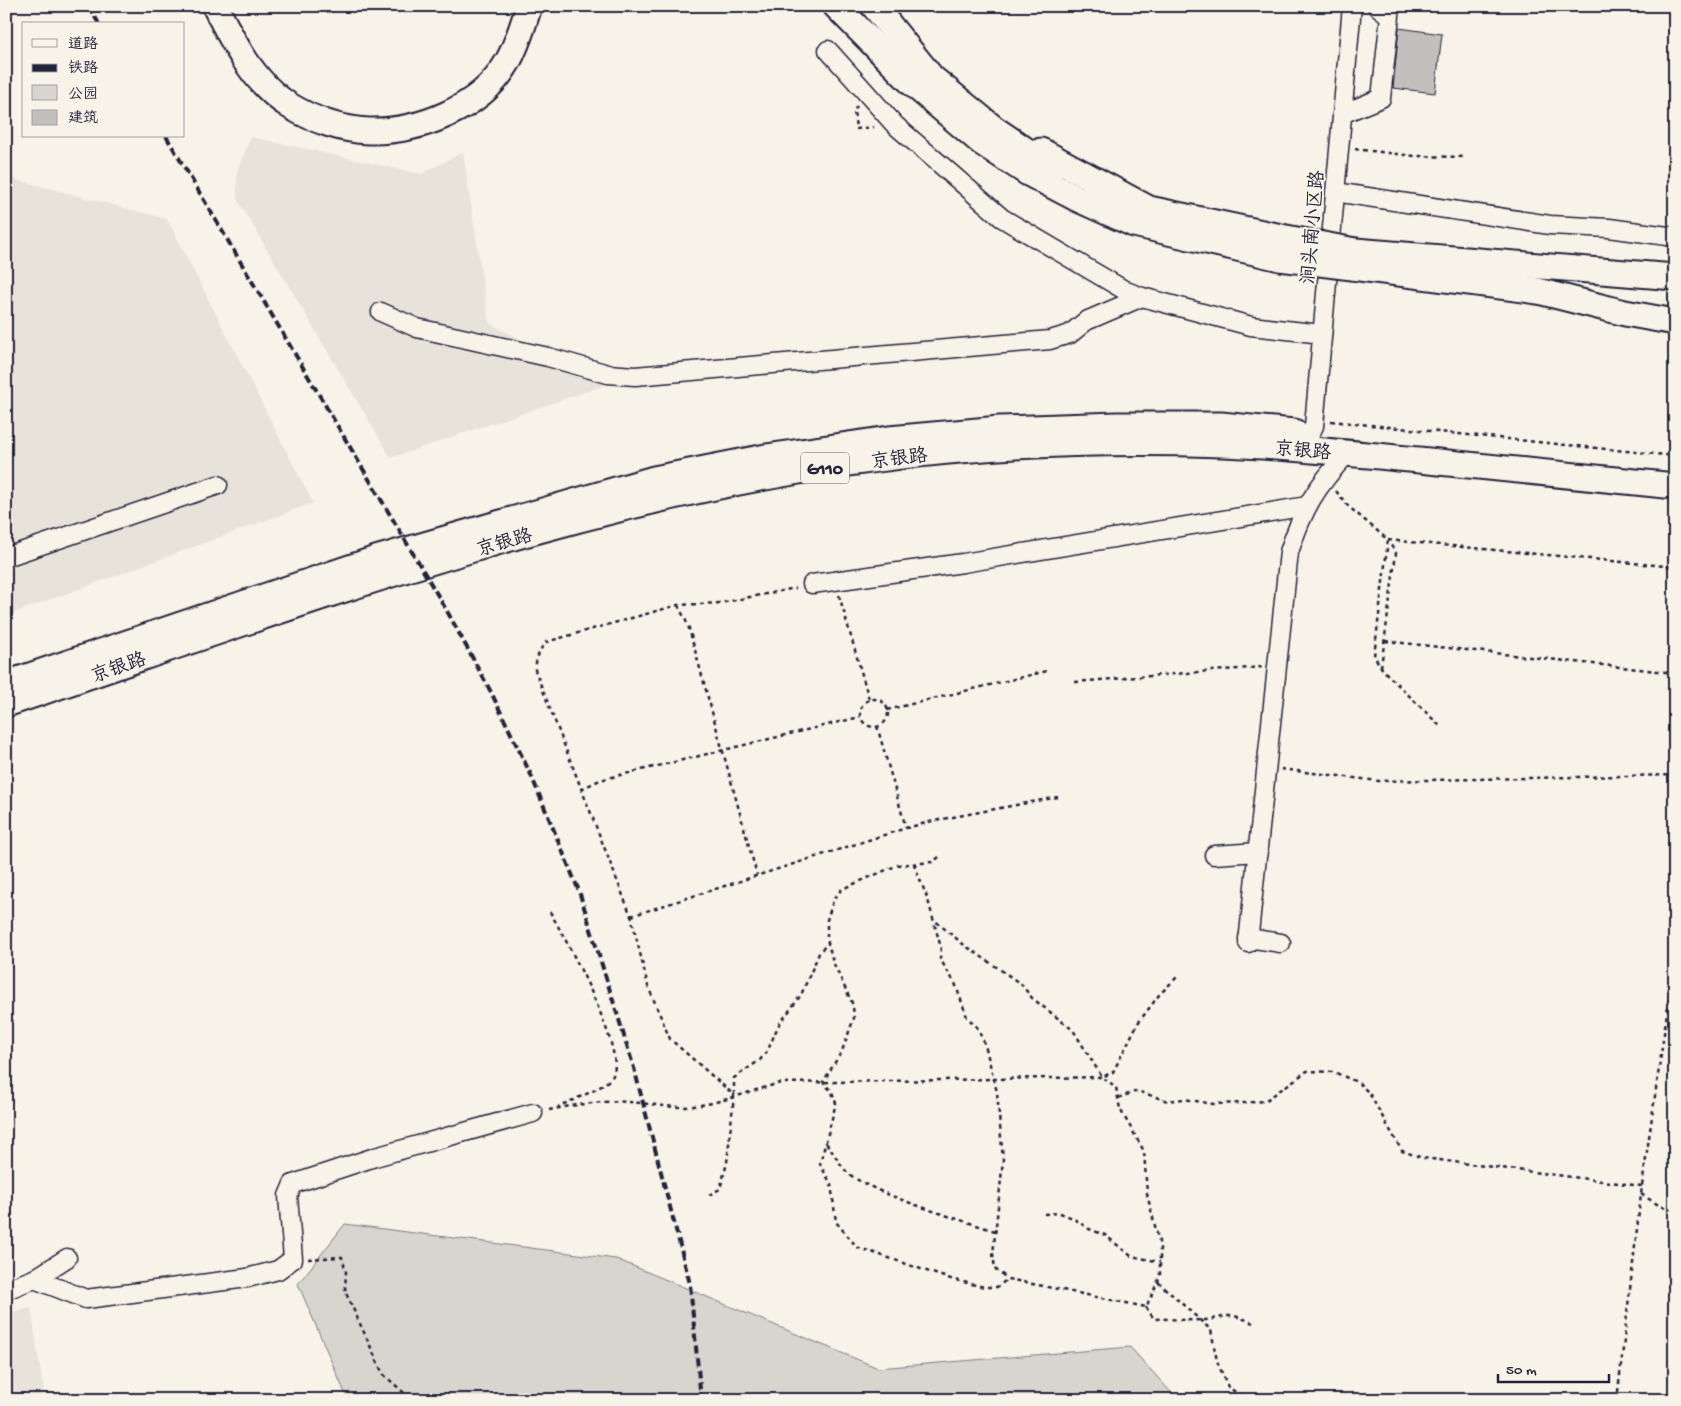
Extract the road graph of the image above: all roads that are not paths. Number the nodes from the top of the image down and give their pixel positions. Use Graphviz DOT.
graph roads {
  1 [pos="215,6"];
  2 [pos="529,6"];
  3 [pos="836,6"];
  4 [pos="874,6"];
  5 [pos="880,6"];
  6 [pos="1352,6"];
  7 [pos="1377,6"];
  8 [pos="828,50"];
  9 [pos="1342,114"];
  10 [pos="1335,192"];
  11 [pos="1675,236"];
  12 [pos="1281,246"];
  13 [pos="1354,259"];
  14 [pos="1675,277"];
  15 [pos="1142,297"];
  16 [pos="381,312"];
  17 [pos="1675,322"];
  18 [pos="1322,334"];
  19 [pos="1307,441"];
  20 [pos="1348,453"];
  21 [pos="1675,470"];
  22 [pos="218,484"];
  23 [pos="1675,486"];
  24 [pos="1307,506"];
  25 [pos="6,557"];
  26 [pos="812,584"];
  27 [pos="6,684"];
  28 [pos="6,704"];
  29 [pos="1258,852"];
  30 [pos="1214,855"];
  31 [pos="1281,943"];
  32 [pos="533,1113"];
  33 [pos="67,1258"];
  34 [pos="34,1278"];
  35 [pos="6,1290"];
  1 -- 2 [label="highway"];
  3 -- 12 [label="highway"];
  4 -- 12 [label="highway"];
  5 -- 12 [label="highway"];
  6 -- 9 [label="street, 涧头南小区路"];
  7 -- 9 [label="street"];
  8 -- 15 [label="street"];
  9 -- 10 [label="street, 涧头南小区路"];
  10 -- 11 [label="street"];
  10 -- 18 [label="street, 涧头南小区路"];
  12 -- 13 [label="highway, bridge"];
  13 -- 14 [label="highway"];
  13 -- 17 [label="highway"];
  15 -- 16 [label="street"];
  15 -- 18 [label="street"];
  18 -- 19 [label="street, 涧头南小区路"];
  19 -- 20 [label="highway, 京银路 / G110"];
  19 -- 21 [label="highway, 京银路 / G110"];
  19 -- 27 [label="highway, 京银路 / G110"];
  19 -- 28 [label="highway, 京银路 / G110"];
  20 -- 23 [label="highway, 京银路 / G110"];
  20 -- 24 [label="street"];
  22 -- 25 [label="street"];
  24 -- 26 [label="street"];
  24 -- 29 [label="street"];
  29 -- 30 [label="street"];
  29 -- 31 [label="street"];
  32 -- 34 [label="street"];
  33 -- 34 [label="street"];
  34 -- 35 [label="street"];
}
